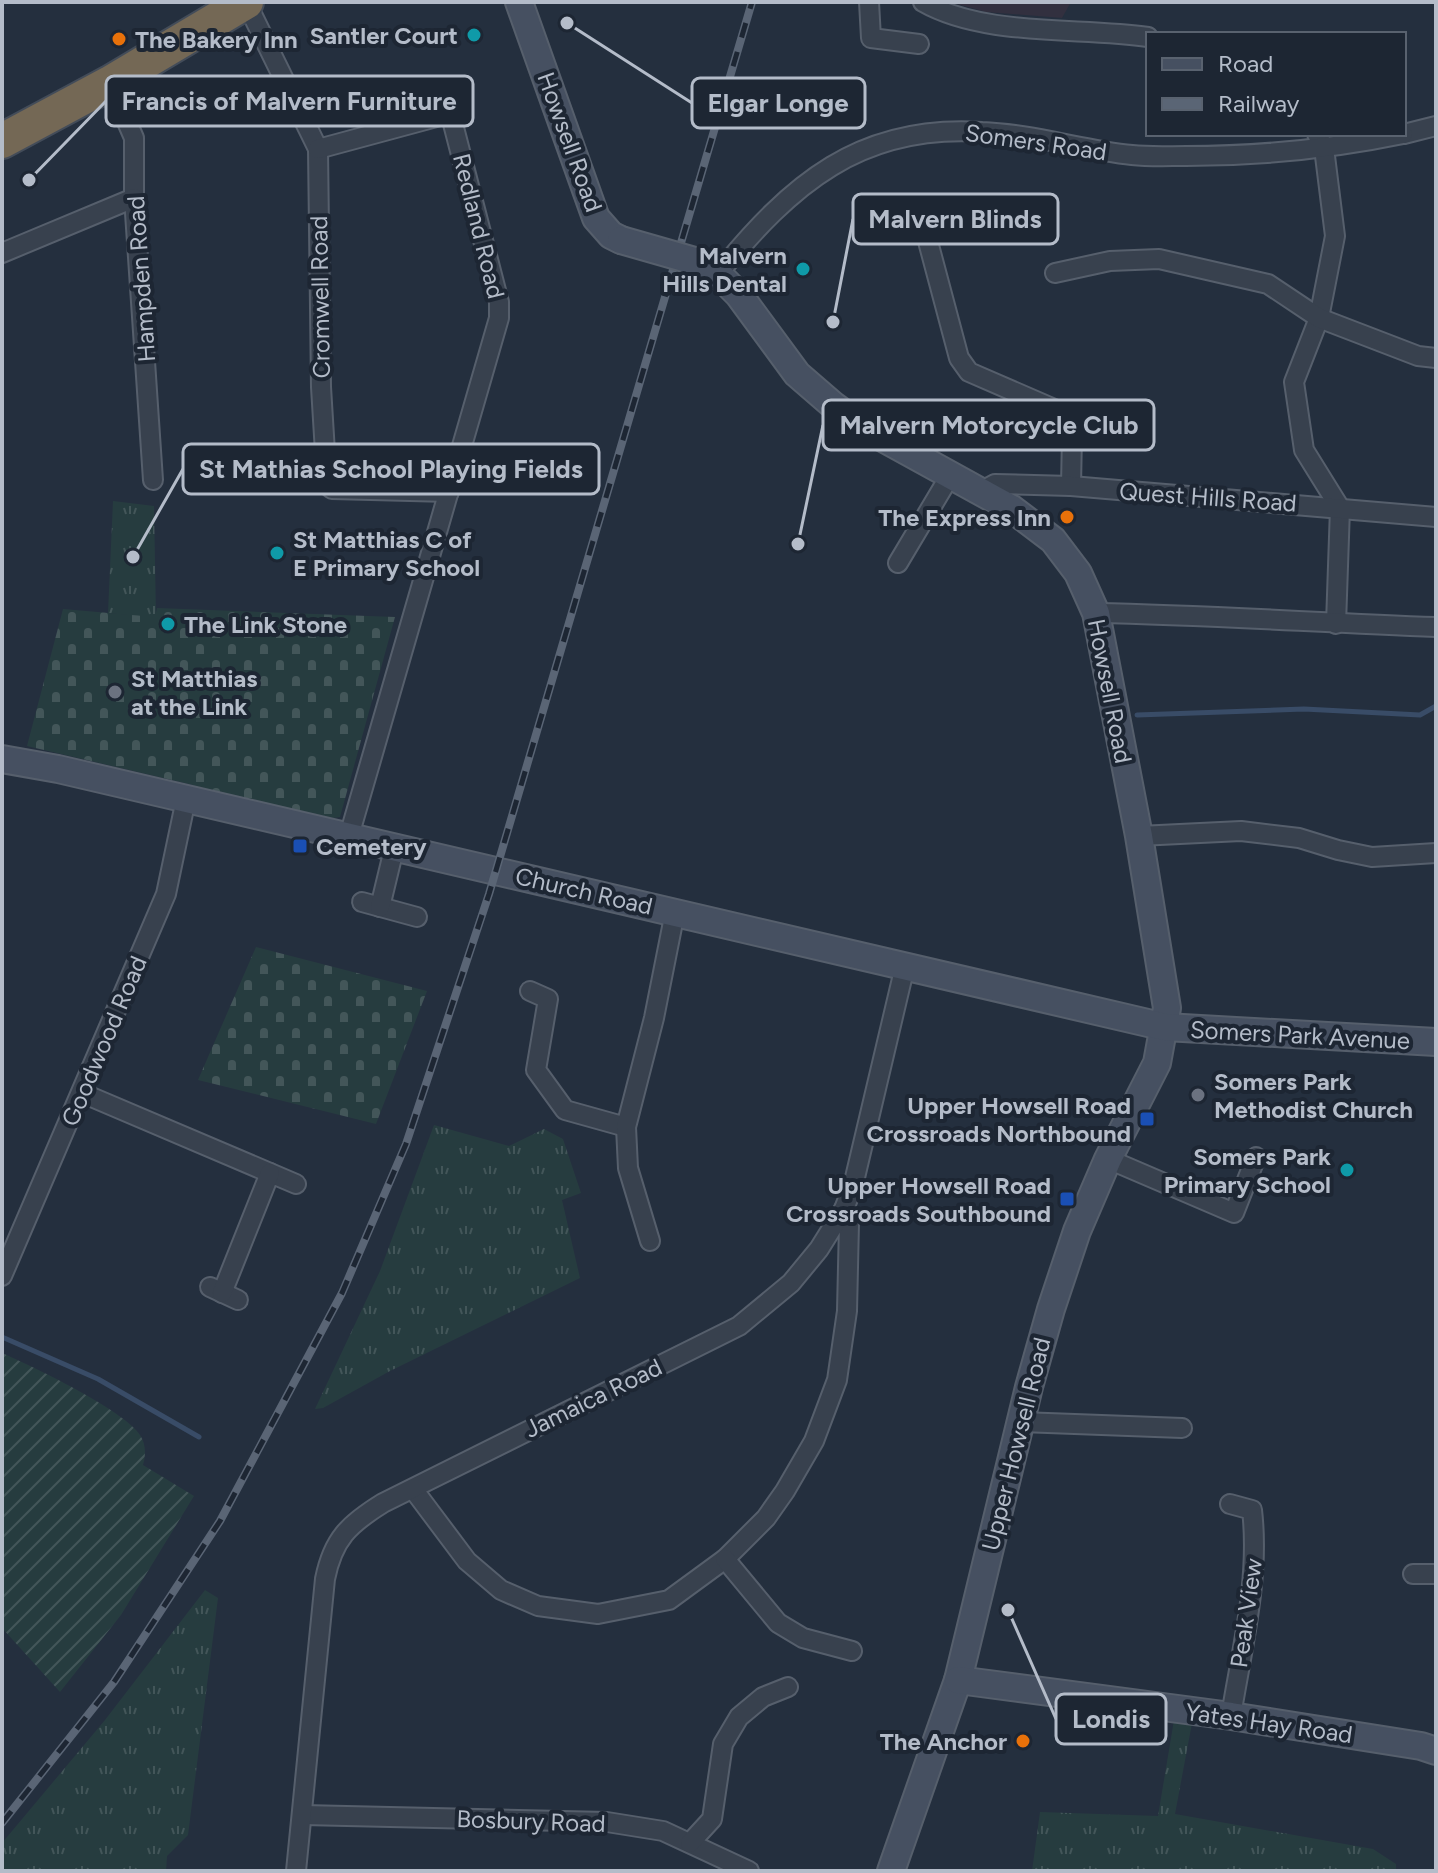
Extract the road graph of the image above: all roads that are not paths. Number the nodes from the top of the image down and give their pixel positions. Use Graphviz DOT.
graph roads {
  1 [pos="246,2"];
  2 [pos="519,2"];
  3 [pos="869,2"];
  4 [pos="923,2"];
  5 [pos="1146,37"];
  6 [pos="919,44"];
  7 [pos="110,83"];
  8 [pos="1436,126"];
  9 [pos="1406,133"];
  10 [pos="1379,136"];
  11 [pos="2,141"];
  12 [pos="1320,141"];
  13 [pos="318,149"];
  14 [pos="134,198"];
  15 [pos="1014,211"];
  16 [pos="2,253"];
  17 [pos="708,268"];
  18 [pos="1055,273"];
  19 [pos="1319,318"];
  20 [pos="1436,358"];
  21 [pos="951,474"];
  22 [pos="153,480"];
  23 [pos="1071,486"];
  24 [pos="982,491"];
  25 [pos="449,492"];
  26 [pos="1340,508"];
  27 [pos="1436,517"];
  28 [pos="898,563"];
  29 [pos="1096,613"];
  30 [pos="1336,624"];
  31 [pos="1436,627"];
  32 [pos="2,761"];
  33 [pos="186,799"];
  34 [pos="349,836"];
  35 [pos="1139,836"];
  36 [pos="394,849"];
  37 [pos="1436,853"];
  38 [pos="675,912"];
  39 [pos="417,917"];
  40 [pos="905,966"];
  41 [pos="530,991"];
  42 [pos="1165,1027"];
  43 [pos="1436,1042"];
  44 [pos="82,1093"];
  45 [pos="626,1127"];
  46 [pos="1256,1157"];
  47 [pos="1108,1159"];
  48 [pos="270,1173"];
  49 [pos="296,1184"];
  50 [pos="844,1209"];
  51 [pos="9,1241"];
  52 [pos="650,1241"];
  53 [pos="2,1276"];
  54 [pos="223,1293"];
  55 [pos="1021,1422"];
  56 [pos="1182,1428"];
  57 [pos="413,1489"];
  58 [pos="1230,1504"];
  59 [pos="725,1559"];
  60 [pos="1413,1574"];
  61 [pos="1436,1574"];
  62 [pos="852,1651"];
  63 [pos="958,1680"];
  64 [pos="788,1687"];
  65 [pos="1231,1716"];
  66 [pos="1436,1751"];
  67 [pos="303,1815"];
  68 [pos="690,1843"];
  69 [pos="296,1871"];
  70 [pos="749,1871"];
  71 [pos="891,1871"];
  1 -- 7 [label="highway"];
  1 -- 13 [label="street, Cromwell Road"];
  2 -- 17 [label="street, Howsell Road, bridge"];
  3 -- 6 [label="street"];
  4 -- 5 [label="street"];
  7 -- 11 [label="highway"];
  7 -- 14 [label="street, Hampden Road"];
  8 -- 9 [label="street, Somers Road"];
  10 -- 12 [label="street, Somers Road"];
  12 -- 17 [label="street, Somers Road"];
  12 -- 19 [label="street"];
  13 -- 25 [label="street, Cromwell Road"];
  13 -- 25 [label="street, Redland Road"];
  14 -- 16 [label="street"];
  14 -- 22 [label="street, Hampden Road"];
  15 -- 23 [label="street"];
  17 -- 21 [label="street, Howsell Road"];
  18 -- 19 [label="street"];
  19 -- 20 [label="street"];
  19 -- 26 [label="street"];
  21 -- 24 [label="street, Howsell Road"];
  21 -- 28 [label="street"];
  23 -- 24 [label="street, Quest Hills Road"];
  23 -- 26 [label="street, Quest Hills Road"];
  24 -- 29 [label="street, Howsell Road"];
  25 -- 34 [label="street, Redland Road"];
  26 -- 27 [label="street, Quest Hills Road"];
  26 -- 30 [label="street"];
  29 -- 30 [label="street"];
  29 -- 35 [label="street, Howsell Road"];
  30 -- 31 [label="street"];
  32 -- 33 [label="street, Church Road"];
  33 -- 34 [label="street, Church Road"];
  33 -- 44 [label="street, Goodwood Road"];
  34 -- 36 [label="street, Church Road"];
  35 -- 37 [label="street"];
  35 -- 42 [label="street, Howsell Road"];
  36 -- 38 [label="street, Church Road"];
  36 -- 39 [label="street"];
  38 -- 40 [label="street, Church Road"];
  38 -- 45 [label="street"];
  40 -- 42 [label="street, Church Road"];
  40 -- 50 [label="street, Jamaica Road"];
  41 -- 45 [label="street"];
  42 -- 43 [label="street, Somers Park Avenue"];
  42 -- 47 [label="street, Upper Howsell Road"];
  44 -- 48 [label="street"];
  44 -- 51 [label="street, Goodwood Road"];
  45 -- 52 [label="street"];
  46 -- 47 [label="street"];
  47 -- 55 [label="street, Upper Howsell Road"];
  48 -- 49 [label="street"];
  48 -- 54 [label="street"];
  50 -- 57 [label="street, Jamaica Road"];
  50 -- 59 [label="street"];
  51 -- 53 [label="street, Goodwood Road"];
  55 -- 56 [label="street"];
  55 -- 63 [label="street, Upper Howsell Road"];
  57 -- 59 [label="street"];
  57 -- 67 [label="street, Jamaica Road"];
  58 -- 65 [label="street, Peak View"];
  59 -- 62 [label="street"];
  60 -- 61 [label="street"];
  63 -- 65 [label="street, Yates Hay Road"];
  63 -- 71 [label="street, Upper Howsell Road"];
  64 -- 68 [label="street"];
  65 -- 66 [label="street, Yates Hay Road"];
  67 -- 68 [label="street, Bosbury Road"];
  67 -- 69 [label="street, Jamaica Road"];
  68 -- 70 [label="street, Bosbury Road"];
}
